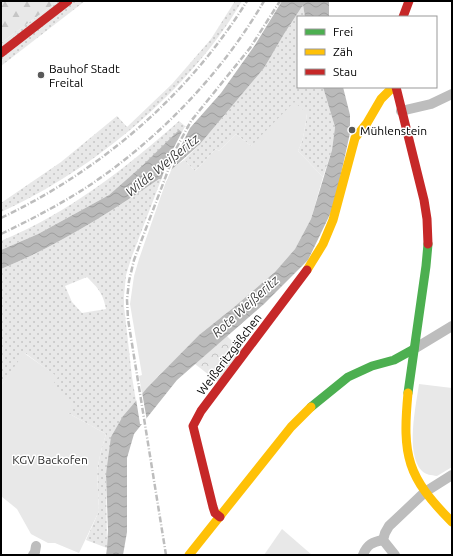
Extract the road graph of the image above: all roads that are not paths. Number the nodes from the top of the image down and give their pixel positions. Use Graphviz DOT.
graph roads {
  1 [pos="68,1"];
  2 [pos="409,1"];
  3 [pos="404,16"];
  4 [pos="1,53"];
  5 [pos="392,88"];
  6 [pos="396,88"];
  7 [pos="452,94"];
  8 [pos="401,111"];
  9 [pos="452,326"];
  10 [pos="414,349"];
  11 [pos="452,475"];
  12 [pos="425,492"];
  13 [pos="220,518"];
  14 [pos="452,522"];
  15 [pos="384,540"];
  16 [pos="190,555"];
  17 [pos="363,555"];
  18 [pos="395,555"];
  1 -- 4 [label="street"];
  2 -- 3 [label="street"];
  5 -- 13 [label="street, Weißeritzgäßchen"];
  6 -- 8 [label="street"];
  7 -- 8 [label="street"];
  8 -- 10 [label="street"];
  9 -- 10 [label="street"];
  10 -- 12 [label="street"];
  10 -- 13 [label="street"];
  11 -- 12 [label="street"];
  12 -- 14 [label="street"];
  12 -- 15 [label="street"];
  13 -- 16 [label="street"];
  15 -- 17 [label="street"];
  15 -- 18 [label="street"];
}
